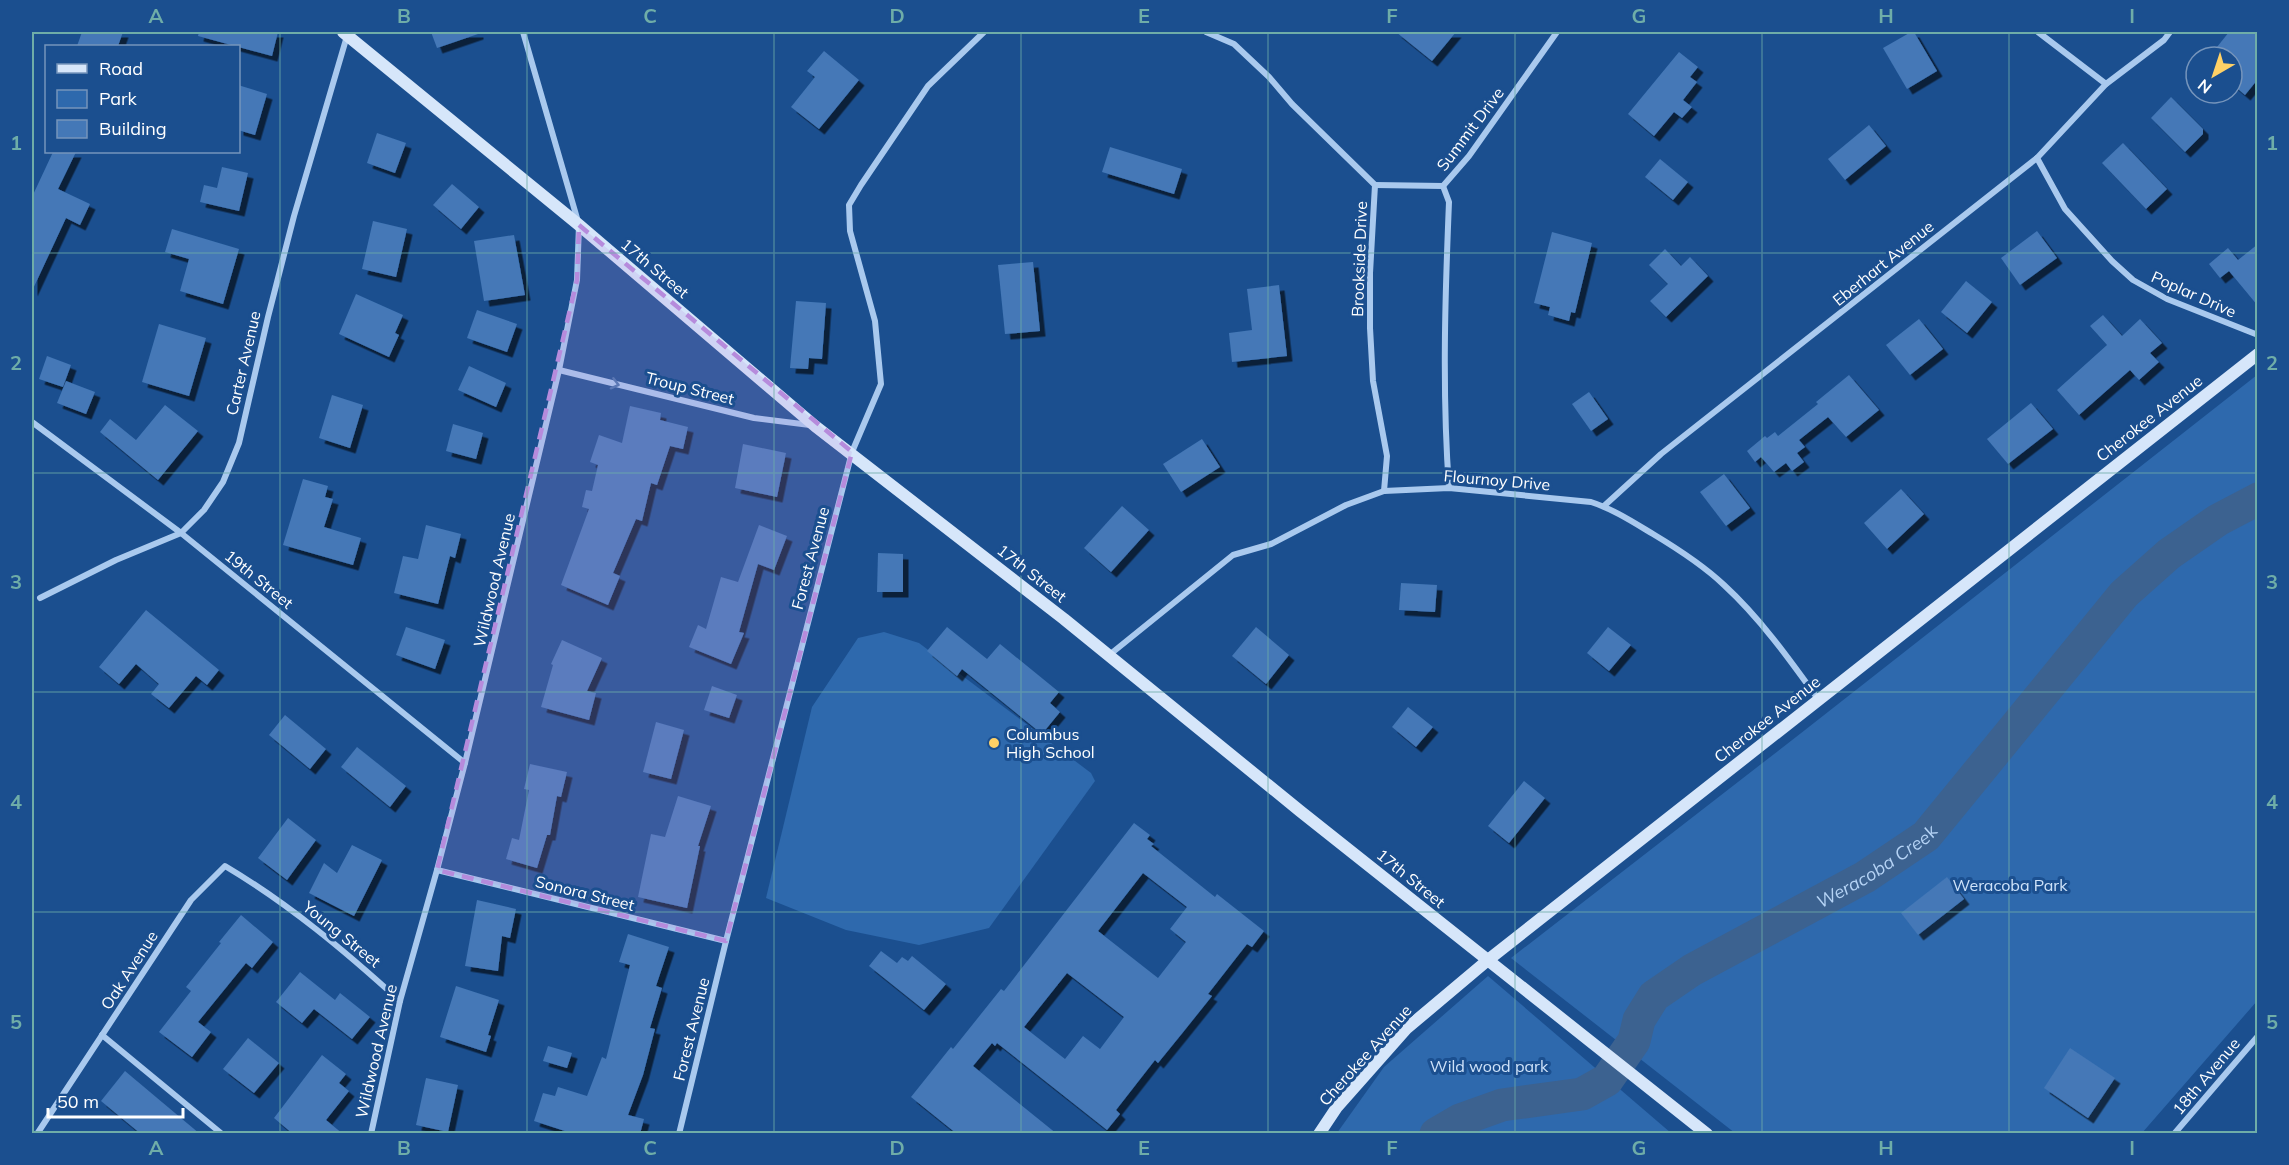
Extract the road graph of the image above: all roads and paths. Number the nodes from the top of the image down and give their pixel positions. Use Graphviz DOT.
graph roads {
  1 [pos="523,32"];
  2 [pos="984,32"];
  3 [pos="1206,32"];
  4 [pos="1557,32"];
  5 [pos="2037,32"];
  6 [pos="2170,32"];
  7 [pos="345,33"];
  8 [pos="2106,84"];
  9 [pos="2037,158"];
  10 [pos="1375,185"];
  11 [pos="1443,186"];
  12 [pos="579,225"];
  13 [pos="2258,335"];
  14 [pos="2258,354"];
  15 [pos="559,370"];
  16 [pos="32,422"];
  17 [pos="816,426"];
  18 [pos="852,452"];
  19 [pos="1449,488"];
  20 [pos="1384,491"];
  21 [pos="1604,506"];
  22 [pos="181,533"];
  23 [pos="40,598"];
  24 [pos="1108,656"];
  25 [pos="1819,700"];
  26 [pos="465,763"];
  27 [pos="437,870"];
  28 [pos="264,891"];
  29 [pos="726,941"];
  30 [pos="1488,960"];
  31 [pos="400,1001"];
  32 [pos="102,1035"];
  33 [pos="2258,1036"];
  34 [pos="37,1134"];
  35 [pos="222,1134"];
  36 [pos="371,1134"];
  37 [pos="679,1134"];
  38 [pos="1319,1134"];
  39 [pos="1707,1134"];
  40 [pos="2174,1134"];
  1 -- 12 [label="street, Wildwood Avenue"];
  2 -- 18 [label="street, Forest Avenue"];
  3 -- 10 [label="street, Brookside Drive"];
  4 -- 11 [label="street, Summit Drive"];
  5 -- 8 [label="street"];
  6 -- 8 [label="street, Eberhart Avenue"];
  7 -- 12 [label="street, 17th Street"];
  7 -- 22 [label="street, Carter Avenue"];
  8 -- 9 [label="street, Eberhart Avenue"];
  9 -- 13 [label="street, Poplar Drive"];
  9 -- 21 [label="street, Eberhart Avenue"];
  10 -- 11 [label="street, Summit Drive"];
  10 -- 20 [label="street, Brookside Drive"];
  11 -- 19 [label="street"];
  12 -- 15 [label="street, Wildwood Avenue"];
  12 -- 17 [label="street, 17th Street"];
  14 -- 25 [label="street, Cherokee Avenue"];
  15 -- 17 [label="street, Troup Street, one-way"];
  15 -- 26 [label="street, Wildwood Avenue"];
  16 -- 22 [label="street, 19th Street"];
  17 -- 18 [label="street, 17th Street"];
  18 -- 24 [label="street, 17th Street"];
  18 -- 29 [label="street, Forest Avenue"];
  19 -- 20 [label="street, Flournoy Drive"];
  19 -- 21 [label="street, Flournoy Drive"];
  20 -- 24 [label="street, Flournoy Drive"];
  21 -- 25 [label="street, Flournoy Drive"];
  22 -- 23 [label="street, Carter Avenue"];
  22 -- 26 [label="street, 19th Street"];
  24 -- 30 [label="street, 17th Street"];
  25 -- 30 [label="street, Cherokee Avenue"];
  26 -- 27 [label="street, Wildwood Avenue"];
  27 -- 29 [label="street, Sonora Street"];
  27 -- 31 [label="street, Wildwood Avenue"];
  28 -- 31 [label="street, Young Street"];
  28 -- 32 [label="street, Oak Avenue"];
  29 -- 37 [label="street, Forest Avenue"];
  30 -- 38 [label="street, Cherokee Avenue"];
  30 -- 39 [label="street, 17th Street"];
  31 -- 36 [label="street, Wildwood Avenue"];
  32 -- 34 [label="street, Oak Avenue"];
  32 -- 35 [label="street"];
  33 -- 40 [label="street, 18th Avenue"];
}
